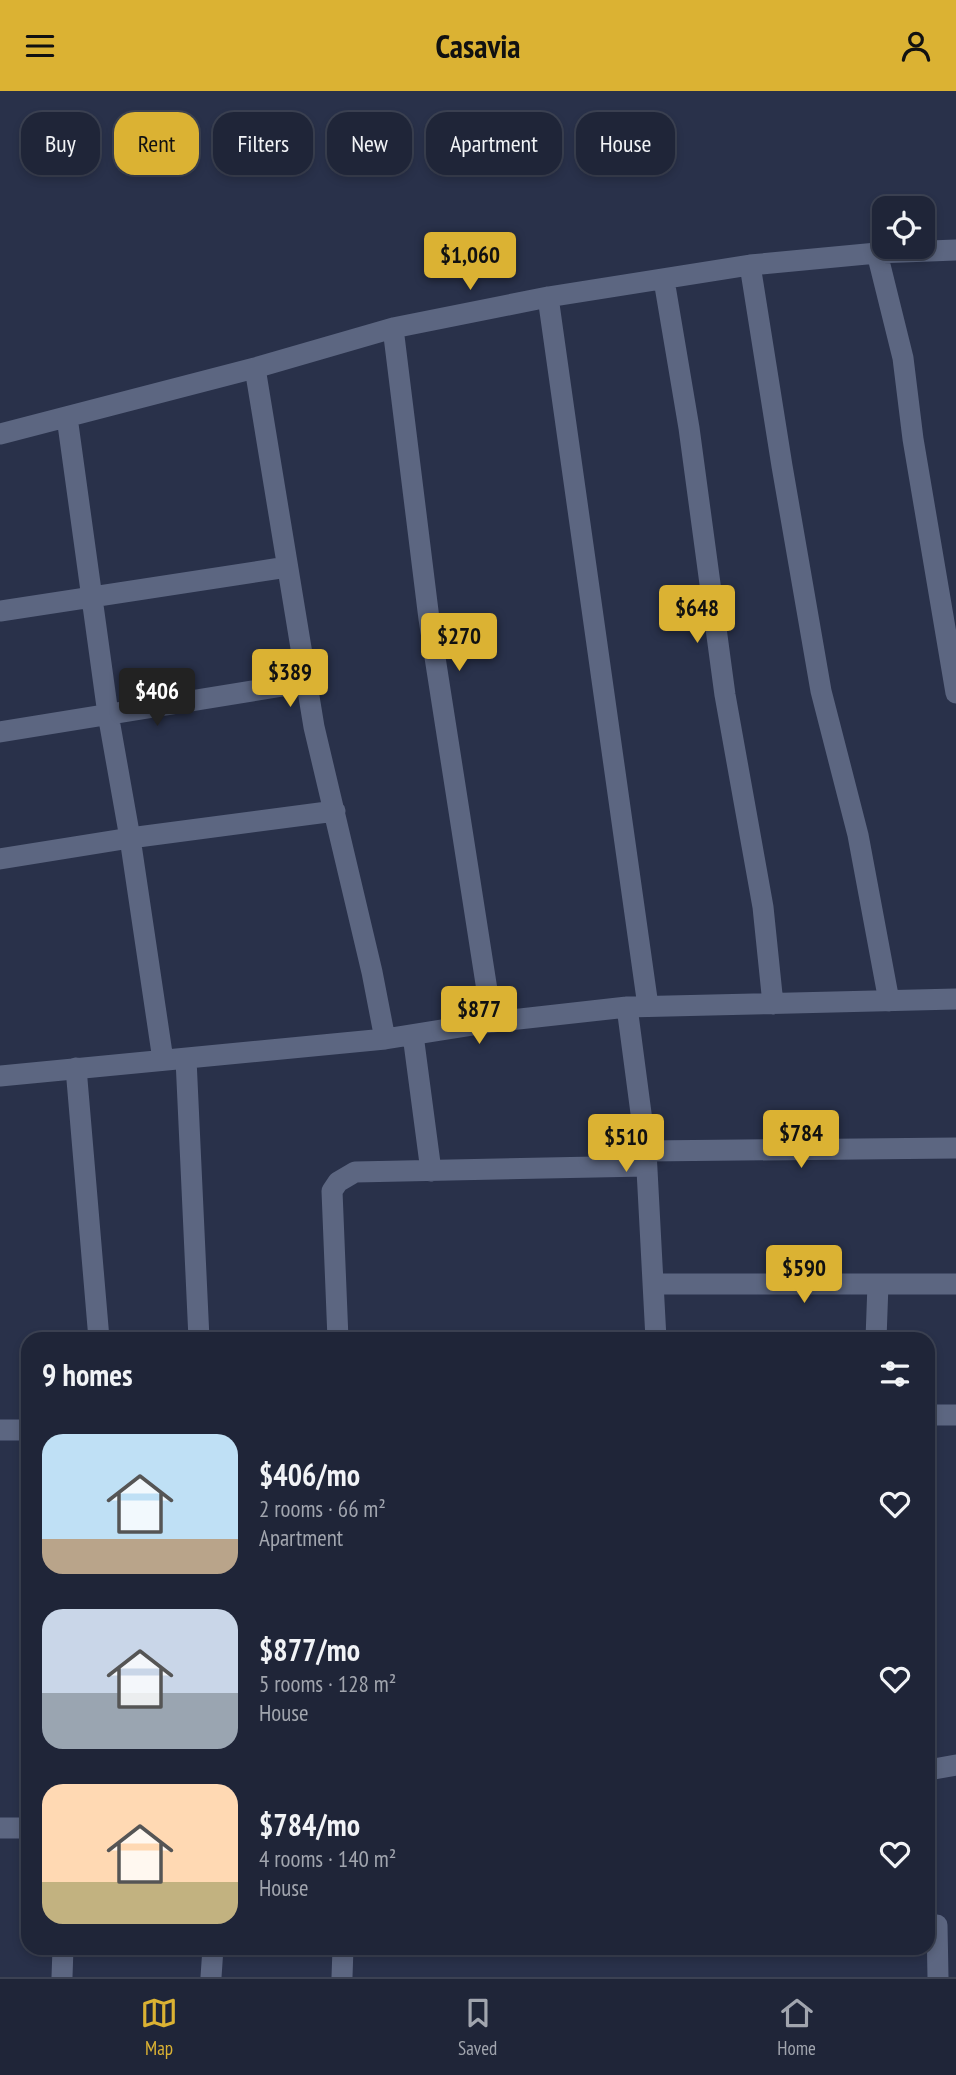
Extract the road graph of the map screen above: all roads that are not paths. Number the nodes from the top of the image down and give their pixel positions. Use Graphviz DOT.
graph roads {
  1 [pos="956,250"];
  2 [pos="935,251"];
  3 [pos="872,253"];
  4 [pos="878,259"];
  5 [pos="750,265"];
  6 [pos="664,280"];
  7 [pos="548,297"];
  8 [pos="393,328"];
  9 [pos="255,368"];
  10 [pos="67,417"];
  11 [pos="0,434"];
  12 [pos="287,566"];
  13 [pos="93,596"];
  14 [pos="0,611"];
  15 [pos="307,683"];
  16 [pos="956,693"];
  17 [pos="108,714"];
  18 [pos="0,732"];
  19 [pos="335,811"];
  20 [pos="131,838"];
  21 [pos="0,859"];
  22 [pos="956,999"];
  23 [pos="889,1002"];
  24 [pos="774,1004"];
  25 [pos="637,1006"];
  26 [pos="492,1022"];
  27 [pos="413,1035"];
  28 [pos="385,1039"];
  29 [pos="186,1059"];
  30 [pos="163,1060"];
  31 [pos="76,1069"];
  32 [pos="0,1076"];
  33 [pos="956,1148"];
  34 [pos="646,1158"];
  35 [pos="430,1171"];
  36 [pos="653,1284"];
  37 [pos="878,1284"];
  38 [pos="956,1284"];
  39 [pos="98,1332"];
  40 [pos="199,1332"];
  41 [pos="338,1332"];
  42 [pos="656,1332"];
  43 [pos="876,1332"];
  44 [pos="935,1415"];
  45 [pos="956,1415"];
  46 [pos="0,1430"];
  47 [pos="21,1430"];
  48 [pos="956,1765"];
  49 [pos="935,1769"];
  50 [pos="0,1828"];
  51 [pos="21,1828"];
  52 [pos="937,1925"];
  53 [pos="63,1955"];
  54 [pos="213,1955"];
  55 [pos="343,1955"];
  56 [pos="62,1977"];
  57 [pos="211,1977"];
  58 [pos="342,1977"];
  59 [pos="938,1977"];
  1 -- 2 [label="street"];
  3 -- 5 [label="street"];
  4 -- 16 [label="street"];
  5 -- 6 [label="street"];
  5 -- 23 [label="street"];
  6 -- 7 [label="street"];
  6 -- 24 [label="street"];
  7 -- 8 [label="street"];
  7 -- 25 [label="street"];
  8 -- 9 [label="street"];
  8 -- 26 [label="street"];
  9 -- 10 [label="street"];
  9 -- 12 [label="street"];
  10 -- 11 [label="street"];
  10 -- 13 [label="street"];
  12 -- 13 [label="street"];
  12 -- 15 [label="street"];
  13 -- 14 [label="street"];
  13 -- 17 [label="street"];
  15 -- 17 [label="street"];
  15 -- 19 [label="street"];
  17 -- 18 [label="street"];
  17 -- 20 [label="street"];
  19 -- 20 [label="street"];
  19 -- 28 [label="street"];
  20 -- 21 [label="street"];
  20 -- 30 [label="street"];
  22 -- 23 [label="street"];
  23 -- 24 [label="street"];
  24 -- 25 [label="street"];
  25 -- 26 [label="street"];
  25 -- 34 [label="street"];
  26 -- 27 [label="street"];
  27 -- 28 [label="street"];
  27 -- 35 [label="street"];
  28 -- 29 [label="street"];
  29 -- 30 [label="street"];
  29 -- 40 [label="street"];
  30 -- 31 [label="street"];
  31 -- 32 [label="street"];
  31 -- 39 [label="street"];
  33 -- 34 [label="street"];
  34 -- 35 [label="street"];
  34 -- 36 [label="street"];
  35 -- 41 [label="street"];
  36 -- 37 [label="street"];
  36 -- 42 [label="street"];
  37 -- 38 [label="street"];
  37 -- 43 [label="street"];
  44 -- 45 [label="street"];
  46 -- 47 [label="street"];
  48 -- 49 [label="street"];
  50 -- 51 [label="street"];
  52 -- 59 [label="street"];
  53 -- 56 [label="street"];
  54 -- 57 [label="street"];
  55 -- 58 [label="street"];
}
